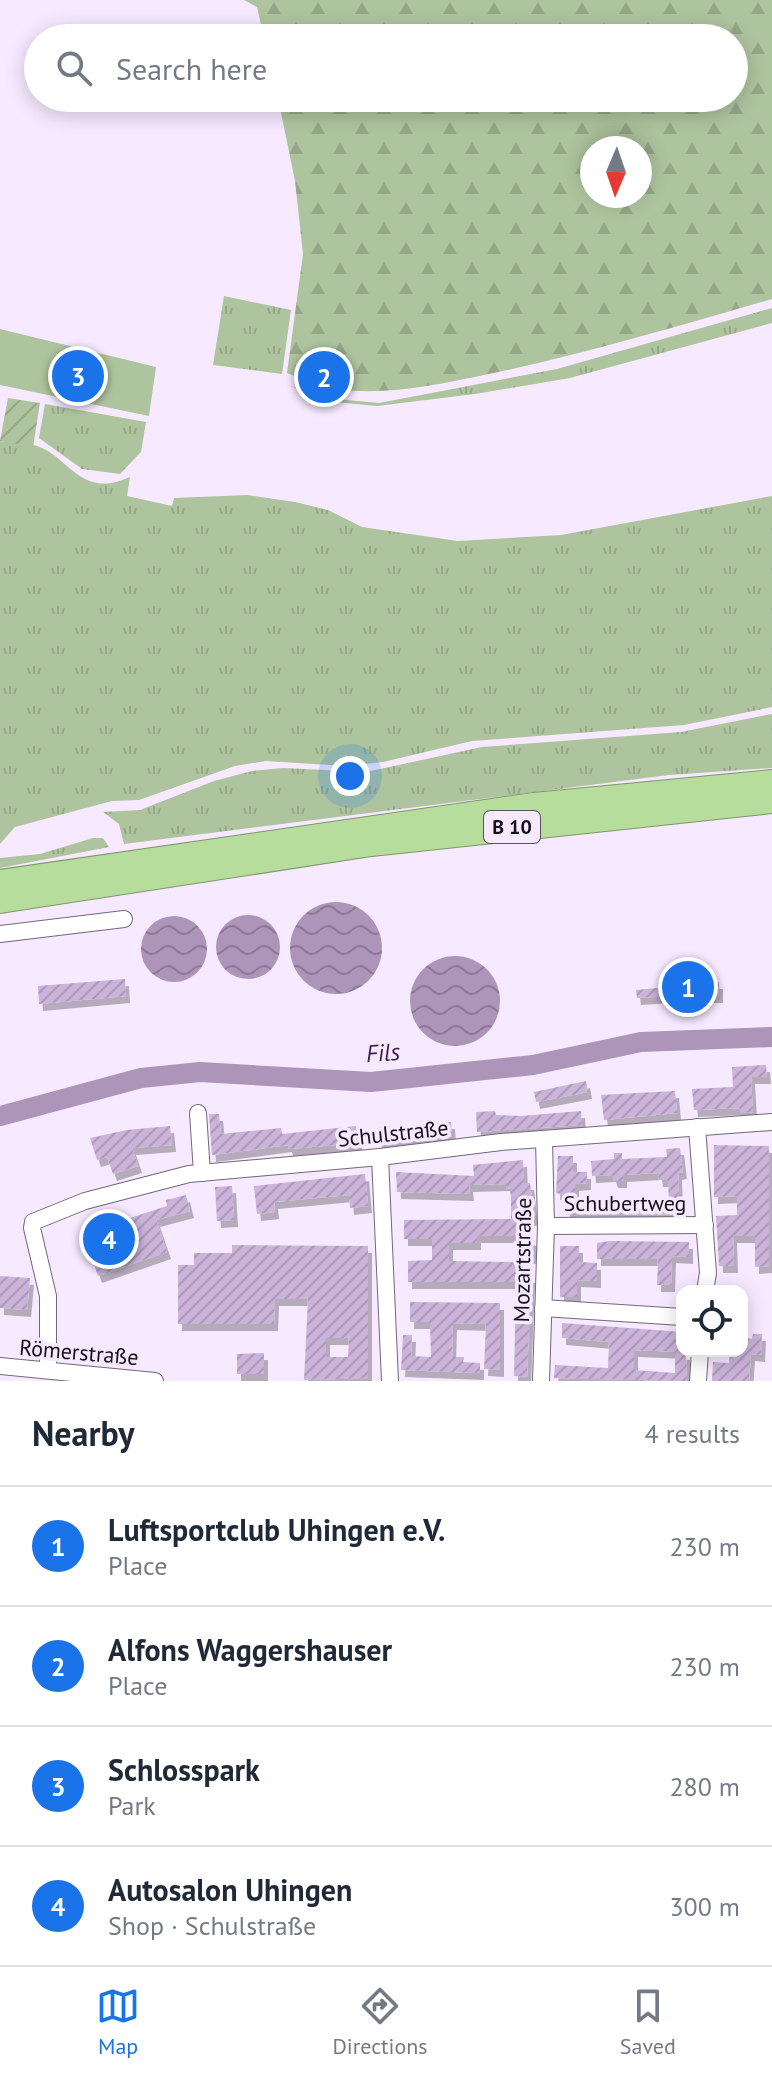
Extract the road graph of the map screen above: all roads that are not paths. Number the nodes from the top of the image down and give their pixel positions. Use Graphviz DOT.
graph roads {
  1 [pos="772,782"];
  2 [pos="772,801"];
  3 [pos="0,882"];
  4 [pos="0,901"];
  5 [pos="124,919"];
  6 [pos="0,934"];
  7 [pos="198,1113"];
  8 [pos="772,1122"];
  9 [pos="697,1127"];
  10 [pos="544,1139"];
  11 [pos="380,1157"];
  12 [pos="202,1173"];
  13 [pos="705,1225"];
  14 [pos="546,1226"];
  15 [pos="705,1285"];
  16 [pos="543,1308"];
  17 [pos="676,1317"];
  18 [pos="700,1357"];
  19 [pos="0,1366"];
  20 [pos="48,1370"];
  21 [pos="155,1381"];
  22 [pos="390,1381"];
  23 [pos="541,1381"];
  24 [pos="698,1381"];
  1 -- 3 [label="highway, B 10"];
  2 -- 4 [label="highway, B 10"];
  5 -- 6 [label="street"];
  7 -- 12 [label="street"];
  8 -- 9 [label="street, Schulstraße"];
  9 -- 10 [label="street, Schulstraße"];
  9 -- 13 [label="street"];
  10 -- 11 [label="street, Schulstraße"];
  10 -- 14 [label="street, Mozartstraße"];
  11 -- 12 [label="street, Schulstraße"];
  11 -- 22 [label="street"];
  12 -- 20 [label="street, Schulstraße"];
  13 -- 14 [label="street, Schubertweg"];
  13 -- 15 [label="street"];
  14 -- 16 [label="street, Mozartstraße"];
  16 -- 17 [label="street"];
  16 -- 23 [label="street, Mozartstraße"];
  18 -- 24 [label="street"];
  19 -- 20 [label="street, Römerstraße"];
  20 -- 21 [label="street, Römerstraße"];
}
